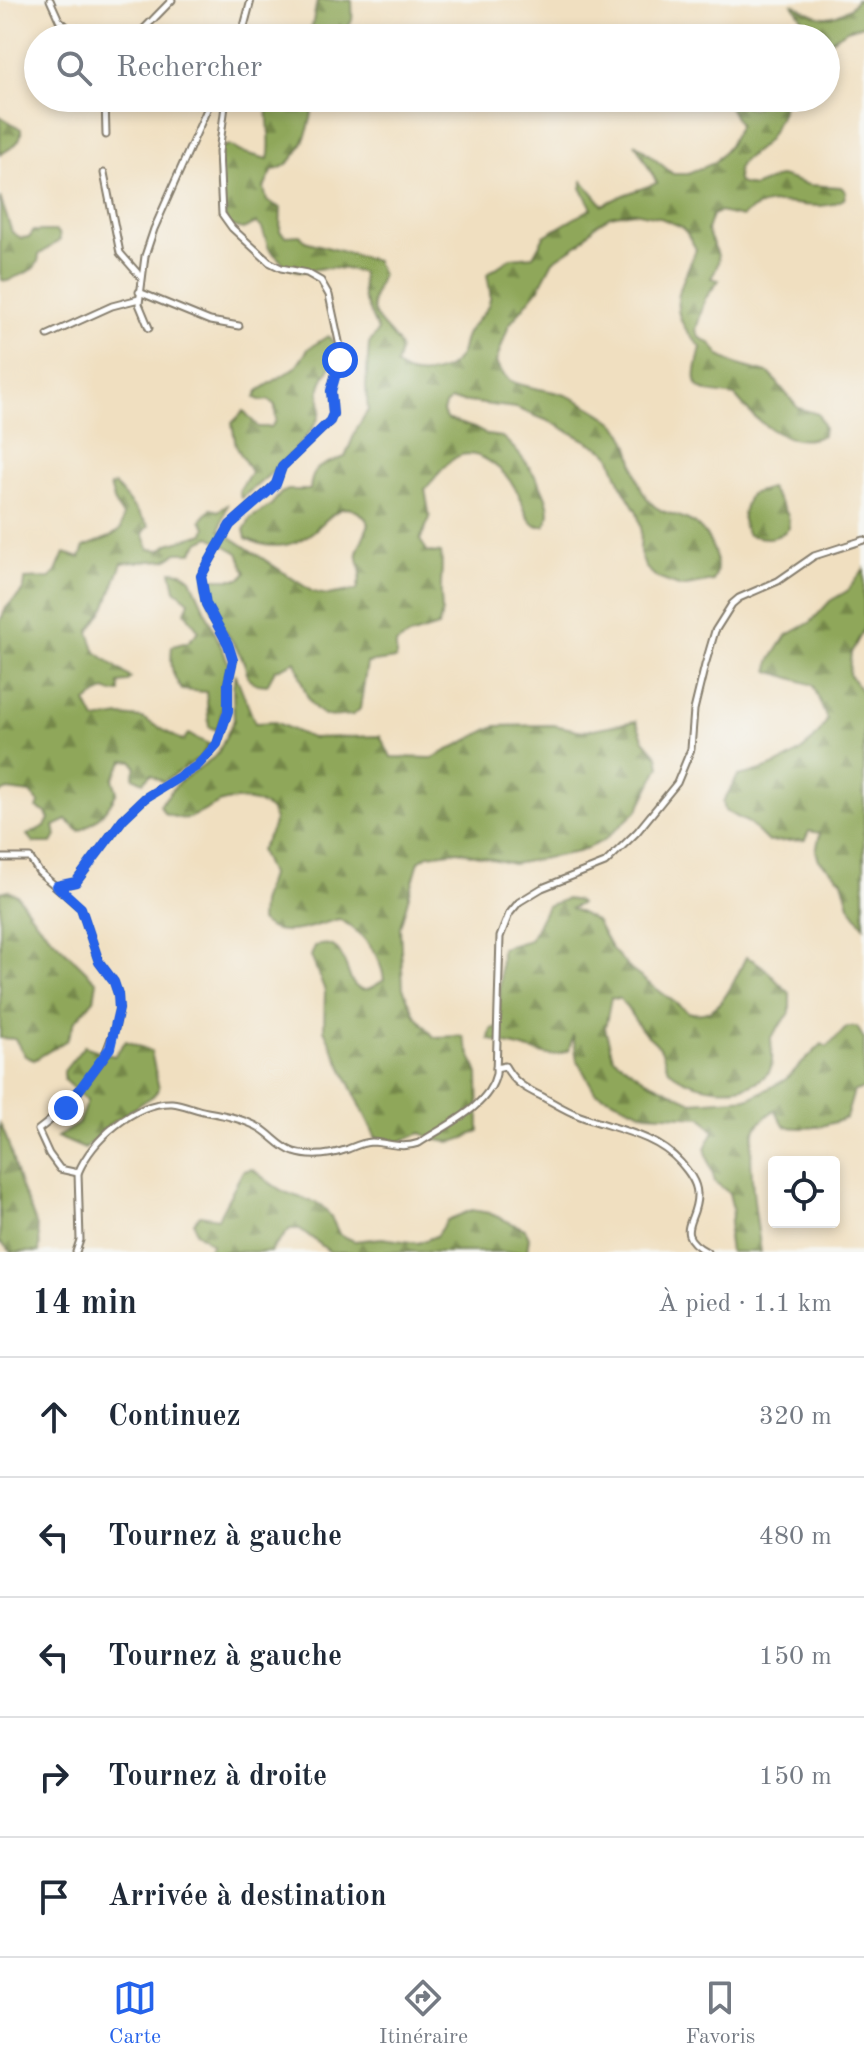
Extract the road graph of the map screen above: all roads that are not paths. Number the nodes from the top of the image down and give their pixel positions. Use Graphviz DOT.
graph roads {
  1 [pos="50,0"];
  2 [pos="172,0"];
  3 [pos="251,0"];
  4 [pos="64,24"];
  5 [pos="149,24"];
  6 [pos="245,24"];
  7 [pos="105,112"];
  8 [pos="206,112"];
  9 [pos="224,112"];
  10 [pos="106,135"];
  11 [pos="104,173"];
  12 [pos="141,277"];
  13 [pos="139,295"];
  14 [pos="239,326"];
  15 [pos="149,328"];
  16 [pos="48,335"];
  17 [pos="864,540"];
  18 [pos="0,858"];
  19 [pos="57,886"];
  20 [pos="496,1068"];
  21 [pos="78,1173"];
  22 [pos="76,1252"];
  23 [pos="707,1252"];
  1 -- 4 [label="street"];
  2 -- 5 [label="street"];
  3 -- 6 [label="street"];
  7 -- 10 [label="street"];
  8 -- 12 [label="street"];
  9 -- 19 [label="street"];
  11 -- 12 [label="street"];
  12 -- 13 [label="street"];
  13 -- 14 [label="street"];
  13 -- 15 [label="street"];
  13 -- 16 [label="street"];
  17 -- 20 [label="street"];
  18 -- 19 [label="street"];
  19 -- 21 [label="street"];
  20 -- 21 [label="street"];
  20 -- 23 [label="street"];
  21 -- 22 [label="street"];
}
